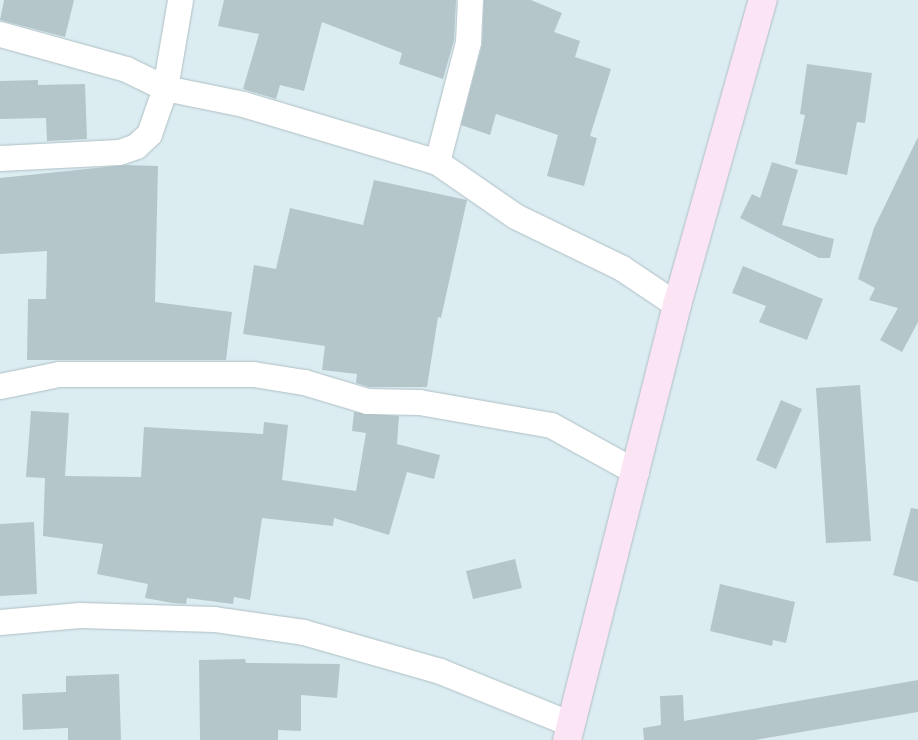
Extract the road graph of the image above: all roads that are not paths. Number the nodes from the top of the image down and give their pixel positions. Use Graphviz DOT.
graph roads {
  1 [pos="180,0"];
  2 [pos="470,0"];
  3 [pos="763,0"];
  4 [pos="0,34"];
  5 [pos="165,88"];
  6 [pos="0,158"];
  7 [pos="437,162"];
  8 [pos="677,305"];
  9 [pos="0,386"];
  10 [pos="636,472"];
  11 [pos="0,622"];
  12 [pos="569,732"];
  1 -- 5 [label="street"];
  2 -- 7 [label="street"];
  3 -- 8 [label="street"];
  4 -- 5 [label="street"];
  5 -- 6 [label="street"];
  5 -- 7 [label="street"];
  7 -- 8 [label="street"];
  8 -- 10 [label="street"];
  9 -- 10 [label="street"];
  10 -- 12 [label="street"];
  11 -- 12 [label="street"];
}
